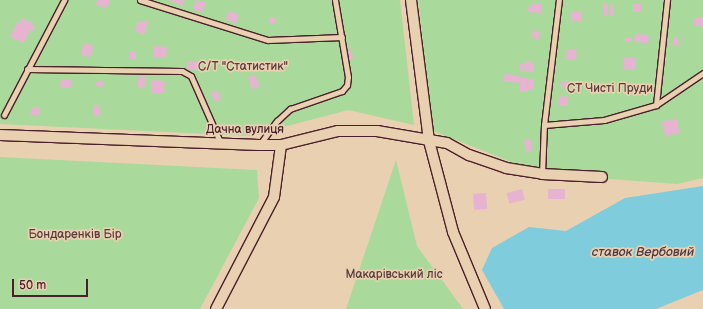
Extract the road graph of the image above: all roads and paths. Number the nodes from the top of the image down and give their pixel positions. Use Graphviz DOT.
graph roads {
  1 [pos="64,0"];
  2 [pos="140,0"];
  3 [pos="335,0"];
  4 [pos="411,0"];
  5 [pos="559,0"];
  6 [pos="666,0"];
  7 [pos="342,37"];
  8 [pos="27,69"];
  9 [pos="703,73"];
  10 [pos="656,105"];
  11 [pos="4,115"];
  12 [pos="544,126"];
  13 [pos="0,135"];
  14 [pos="429,141"];
  15 [pos="221,144"];
  16 [pos="259,145"];
  17 [pos="281,145"];
  18 [pos="542,174"];
  19 [pos="602,177"];
  20 [pos="216,309"];
  21 [pos="485,309"];
  1 -- 8 [label="lane"];
  2 -- 7 [label="lane"];
  3 -- 7 [label="lane"];
  4 -- 14 [label="street"];
  5 -- 12 [label="lane"];
  6 -- 10 [label="lane"];
  7 -- 16 [label="lane"];
  8 -- 11 [label="lane"];
  8 -- 15 [label="lane"];
  9 -- 10 [label="lane"];
  10 -- 12 [label="lane"];
  12 -- 18 [label="lane"];
  13 -- 15 [label="street, Дачна вулиця"];
  14 -- 17 [label="street, Дачна вулиця"];
  14 -- 18 [label="street, Дачна вулиця"];
  14 -- 21 [label="street"];
  15 -- 16 [label="street, Дачна вулиця"];
  16 -- 17 [label="street, Дачна вулиця"];
  17 -- 20 [label="street"];
  18 -- 19 [label="street, Дачна вулиця"];
}
